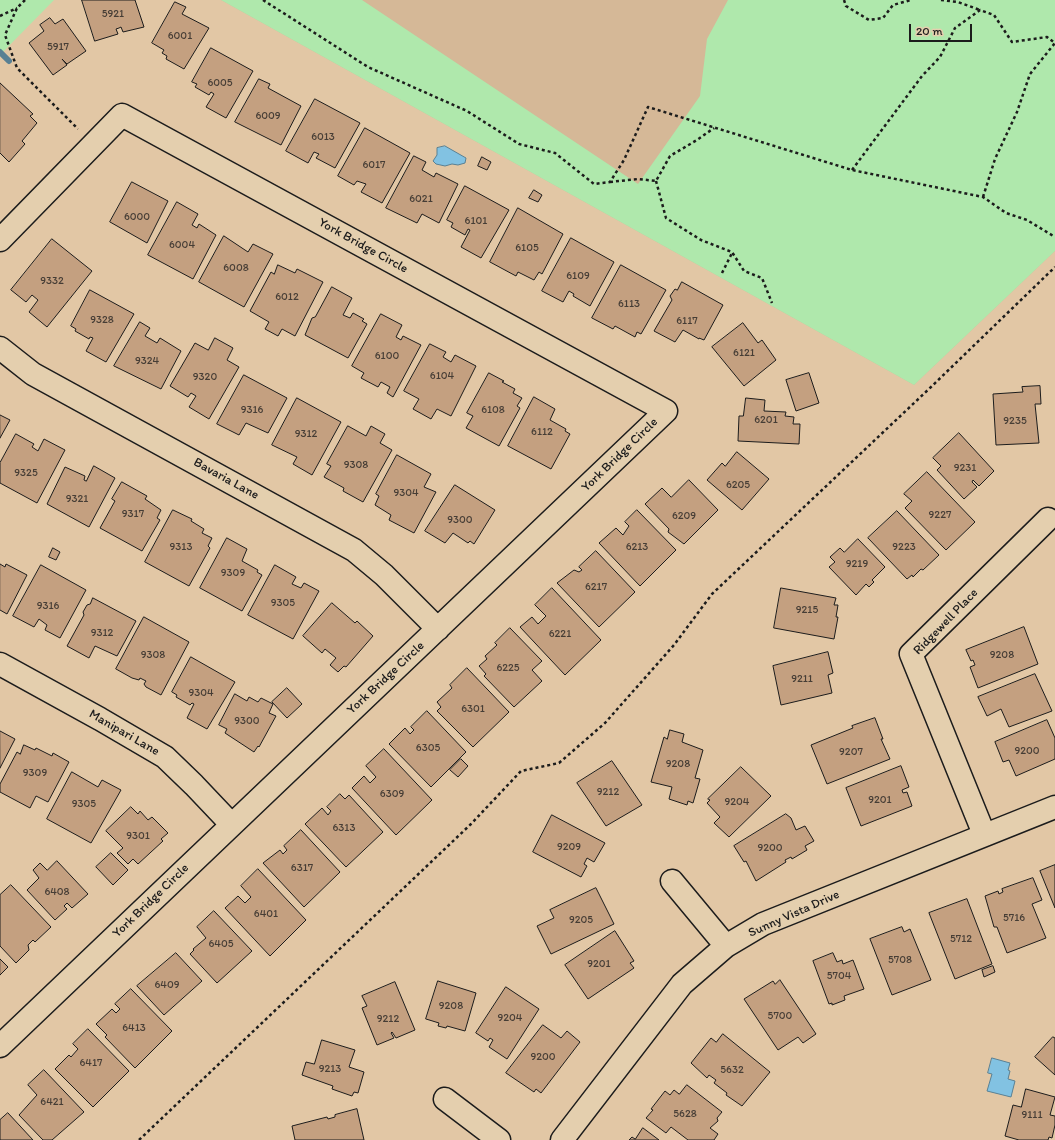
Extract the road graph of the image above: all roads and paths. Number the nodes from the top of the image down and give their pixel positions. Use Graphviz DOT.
graph roads {
  1 [pos="25,0"];
  2 [pos="263,0"];
  3 [pos="844,0"];
  4 [pos="911,0"];
  5 [pos="941,0"];
  6 [pos="17,8"];
  7 [pos="980,10"];
  8 [pos="0,16"];
  9 [pos="1055,43"];
  10 [pos="714,128"];
  11 [pos="94,145"];
  12 [pos="852,170"];
  13 [pos="656,180"];
  14 [pos="610,182"];
  15 [pos="983,197"];
  16 [pos="1055,237"];
  17 [pos="0,240"];
  18 [pos="732,252"];
  19 [pos="1055,267"];
  20 [pos="722,273"];
  21 [pos="772,303"];
  22 [pos="0,348"];
  23 [pos="1048,519"];
  24 [pos="438,629"];
  25 [pos="0,664"];
  26 [pos="1055,807"];
  27 [pos="231,824"];
  28 [pos="984,834"];
  29 [pos="672,881"];
  30 [pos="726,946"];
  31 [pos="0,1046"];
  32 [pos="445,1099"];
  33 [pos="139,1140"];
  34 [pos="499,1140"];
  35 [pos="562,1140"];
  1 -- 6 [label="path"];
  2 -- 14 [label="path"];
  3 -- 4 [label="path"];
  5 -- 7 [label="path"];
  6 -- 8 [label="path"];
  6 -- 11 [label="path"];
  7 -- 9 [label="path"];
  7 -- 12 [label="path"];
  9 -- 15 [label="path"];
  10 -- 12 [label="path"];
  10 -- 13 [label="path"];
  10 -- 14 [label="path"];
  11 -- 17 [label="street, York Bridge Circle"];
  11 -- 24 [label="street, York Bridge Circle"];
  12 -- 15 [label="path"];
  13 -- 14 [label="path"];
  13 -- 18 [label="path"];
  15 -- 16 [label="path"];
  18 -- 20 [label="path"];
  18 -- 21 [label="path"];
  19 -- 33 [label="path"];
  22 -- 24 [label="street, Bavaria Lane"];
  23 -- 28 [label="street, Ridgewell Place"];
  24 -- 27 [label="street, York Bridge Circle"];
  25 -- 27 [label="street, Manipari Lane"];
  26 -- 28 [label="street, Sunny Vista Drive"];
  27 -- 31 [label="street, York Bridge Circle"];
  28 -- 30 [label="street, Sunny Vista Drive"];
  29 -- 30 [label="street"];
  30 -- 35 [label="street, Sunny Vista Drive"];
  32 -- 34 [label="street"];
}
